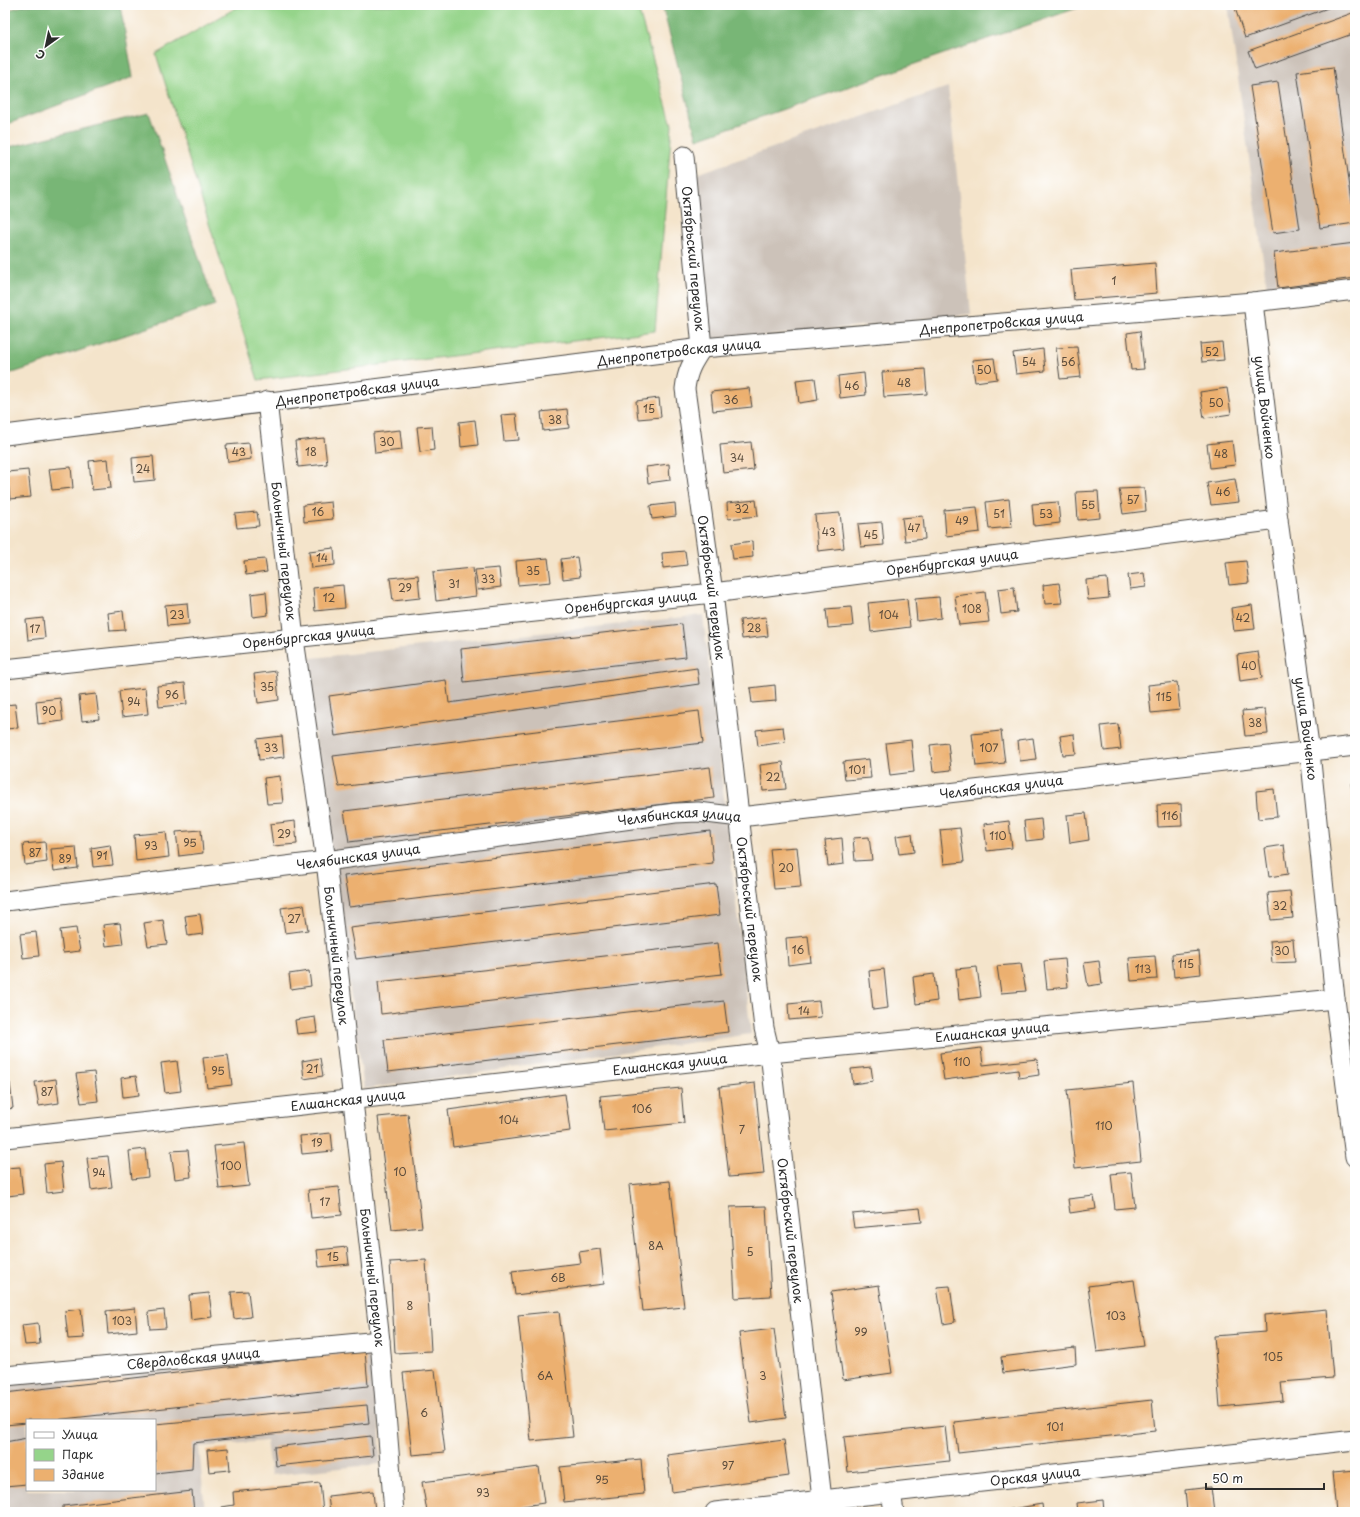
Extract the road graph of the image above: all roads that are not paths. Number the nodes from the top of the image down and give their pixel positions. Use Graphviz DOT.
graph roads {
  1 [pos="684,156"];
  2 [pos="1355,290"];
  3 [pos="1253,302"];
  4 [pos="702,348"];
  5 [pos="267,401"];
  6 [pos="5,435"];
  7 [pos="1278,520"];
  8 [pos="713,593"];
  9 [pos="294,639"];
  10 [pos="5,669"];
  11 [pos="1355,746"];
  12 [pos="1310,752"];
  13 [pos="740,817"];
  14 [pos="326,861"];
  15 [pos="5,901"];
  16 [pos="1335,999"];
  17 [pos="770,1053"];
  18 [pos="353,1100"];
  19 [pos="5,1138"];
  20 [pos="1355,1157"];
  21 [pos="380,1340"];
  22 [pos="5,1376"];
  23 [pos="1355,1440"];
  24 [pos="892,1492"];
  25 [pos="822,1499"];
  26 [pos="394,1512"];
  27 [pos="715,1512"];
  28 [pos="894,1512"];
  1 -- 4 [label="street, Октябрьский переулок"];
  2 -- 3 [label="street, Днепропетровская улица"];
  3 -- 4 [label="street, Днепропетровская улица"];
  3 -- 7 [label="street, улица Войченко"];
  4 -- 5 [label="street, Днепропетровская улица"];
  4 -- 8 [label="street, Октябрьский переулок"];
  5 -- 6 [label="street, Днепропетровская улица"];
  5 -- 9 [label="street, Больничный переулок"];
  7 -- 8 [label="street, Оренбургская улица"];
  7 -- 12 [label="street, улица Войченко"];
  8 -- 9 [label="street, Оренбургская улица"];
  8 -- 13 [label="street, Октябрьский переулок"];
  9 -- 10 [label="street, Оренбургская улица"];
  9 -- 14 [label="street, Больничный переулок"];
  11 -- 12 [label="street, Челябинская улица"];
  12 -- 13 [label="street, Челябинская улица"];
  12 -- 16 [label="street, улица Войченко"];
  13 -- 14 [label="street, Челябинская улица"];
  13 -- 17 [label="street, Октябрьский переулок"];
  14 -- 15 [label="street, Челябинская улица"];
  14 -- 18 [label="street, Больничный переулок"];
  16 -- 17 [label="street, Елшанская улица"];
  16 -- 20 [label="street, улица Войченко"];
  17 -- 18 [label="street, Елшанская улица"];
  17 -- 25 [label="street, Октябрьский переулок"];
  18 -- 19 [label="street, Елшанская улица"];
  18 -- 21 [label="street, Больничный переулок"];
  21 -- 22 [label="street, Свердловская улица"];
  21 -- 26 [label="street, Больничный переулок"];
  23 -- 24 [label="street, Орская улица"];
  24 -- 25 [label="street, Орская улица"];
  24 -- 28 [label="street"];
  25 -- 27 [label="street, Орская улица"];
}
